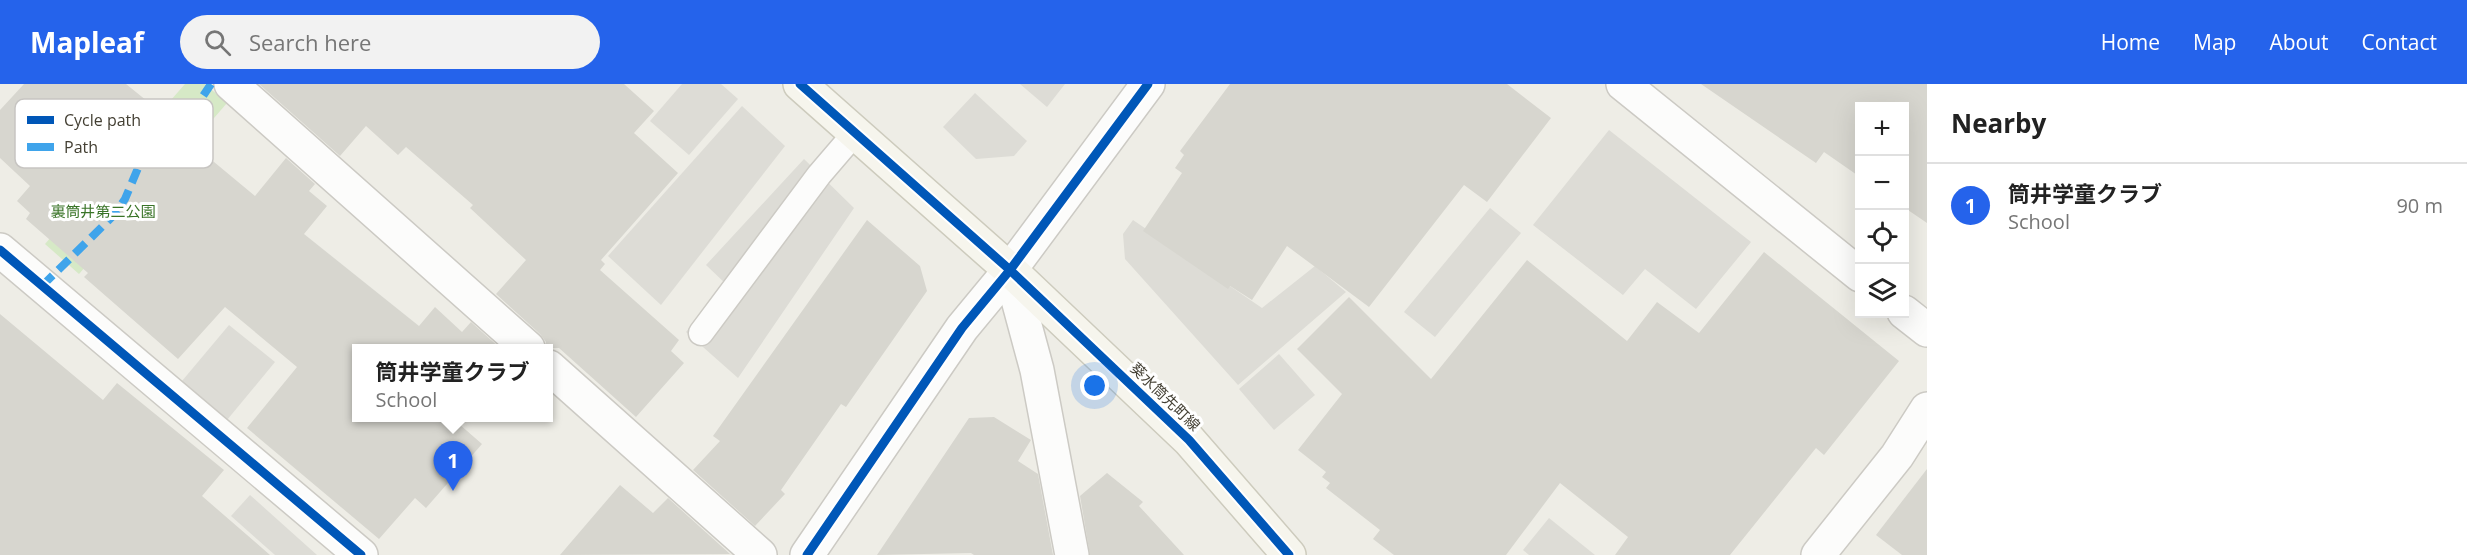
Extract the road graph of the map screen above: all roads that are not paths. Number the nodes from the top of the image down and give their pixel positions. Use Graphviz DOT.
graph roads {
  1 [pos="231,84"];
  2 [pos="800,84"];
  3 [pos="1148,84"];
  4 [pos="1623,84"];
  5 [pos="855,133"];
  6 [pos="0,250"];
  7 [pos="1010,270"];
  8 [pos="1855,271"];
  9 [pos="1909,315"];
  10 [pos="1927,330"];
  11 [pos="701,333"];
  12 [pos="524,344"];
  13 [pos="553,371"];
  14 [pos="1927,410"];
  15 [pos="361,555"];
  16 [pos="760,555"];
  17 [pos="807,555"];
  18 [pos="1072,555"];
  19 [pos="1289,555"];
  20 [pos="1818,555"];
  1 -- 12 [label="street"];
  2 -- 5 [label="street, 葵水筒先町線"];
  3 -- 7 [label="street"];
  4 -- 8 [label="street"];
  5 -- 7 [label="street, 葵水筒先町線"];
  5 -- 11 [label="lane"];
  6 -- 15 [label="street"];
  7 -- 17 [label="street"];
  7 -- 18 [label="street"];
  7 -- 19 [label="street, 葵水筒先町線"];
  9 -- 10 [label="street"];
  13 -- 16 [label="street"];
  14 -- 20 [label="street"];
}
